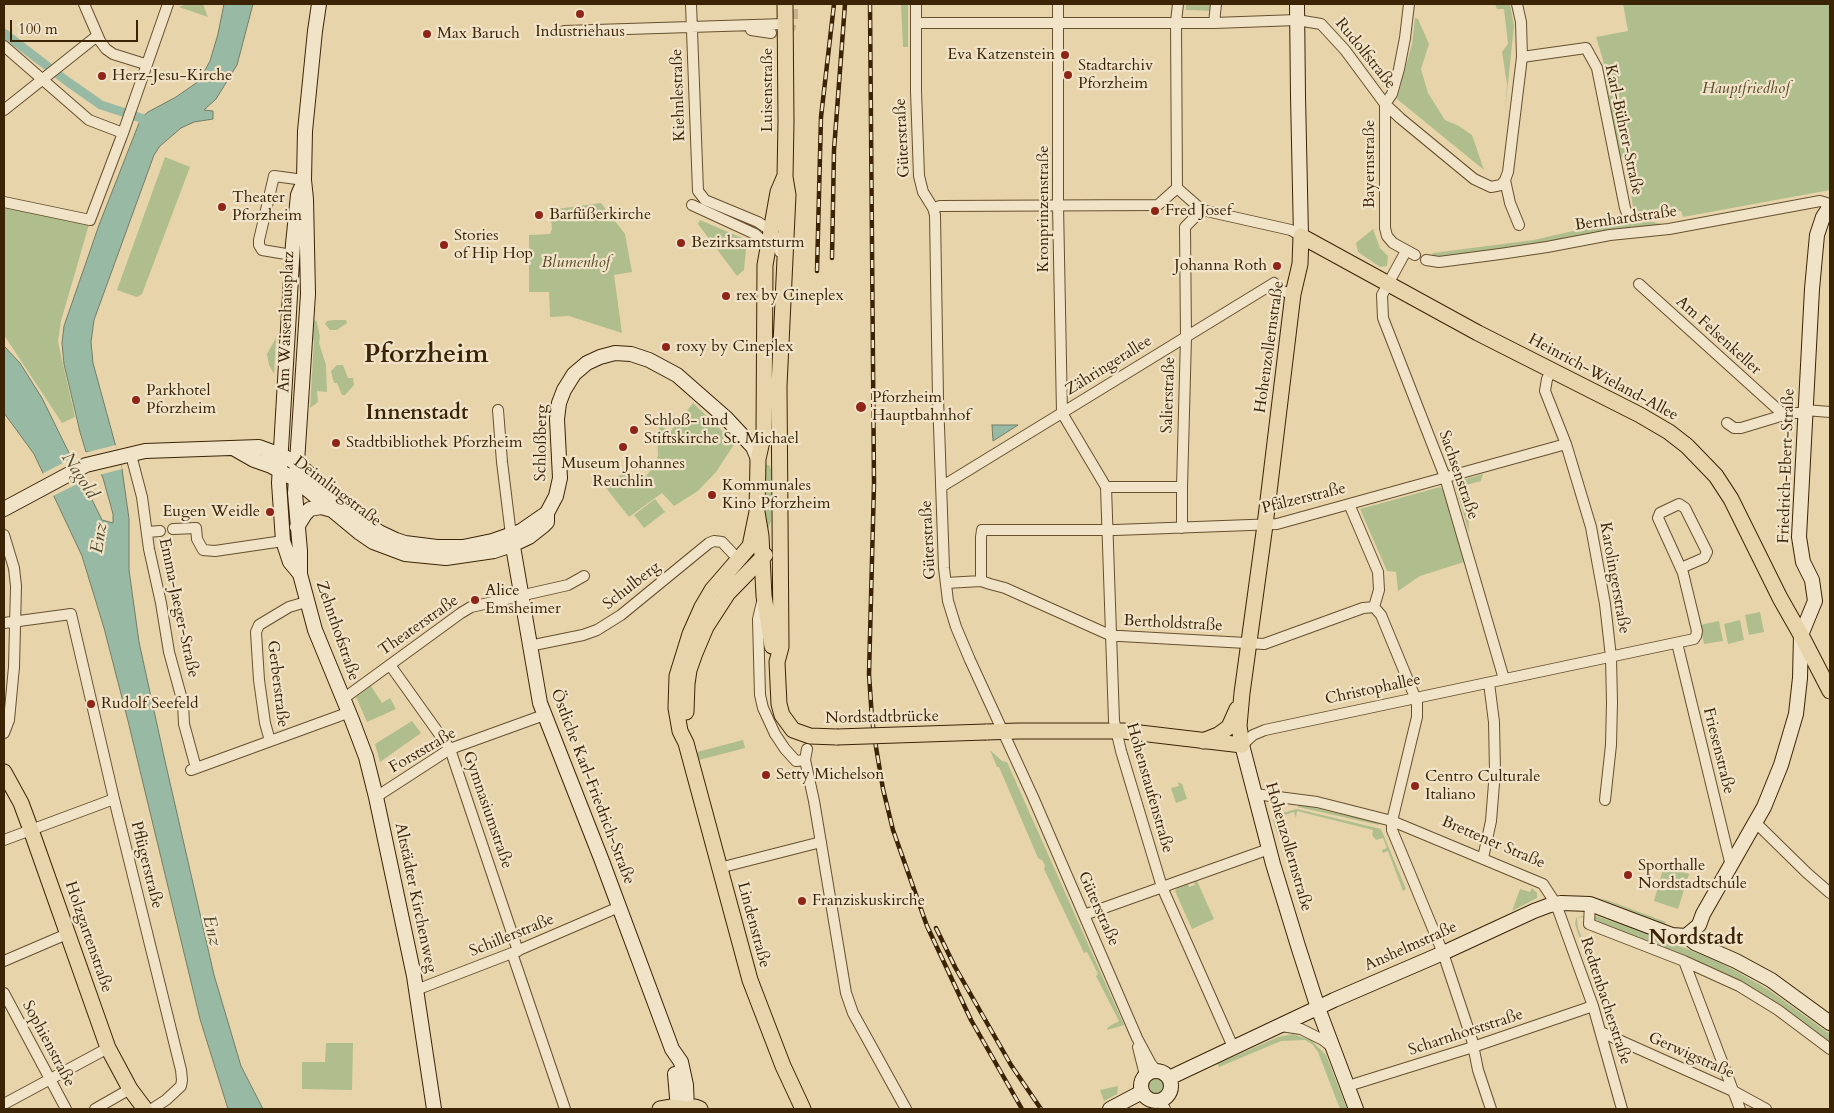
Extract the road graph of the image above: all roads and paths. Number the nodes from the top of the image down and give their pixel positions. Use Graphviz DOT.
graph roads {
  1 [pos="84,4"];
  2 [pos="168,4"];
  3 [pos="318,4"];
  4 [pos="691,4"];
  5 [pos="785,4"];
  6 [pos="916,4"];
  7 [pos="1058,4"];
  8 [pos="1178,4"];
  9 [pos="1216,4"];
  10 [pos="1298,4"];
  11 [pos="1408,4"];
  12 [pos="1517,4"];
  13 [pos="1297,20"];
  14 [pos="1176,22"];
  15 [pos="916,23"];
  16 [pos="1059,23"];
  17 [pos="1214,23"];
  18 [pos="785,24"];
  19 [pos="725,27"];
  20 [pos="691,28"];
  21 [pos="564,31"];
  22 [pos="771,33"];
  23 [pos="97,36"];
  24 [pos="4,46"];
  25 [pos="1522,57"];
  26 [pos="145,64"];
  27 [pos="45,77"];
  28 [pos="1386,104"];
  29 [pos="4,110"];
  30 [pos="124,130"];
  31 [pos="784,176"];
  32 [pos="304,180"];
  33 [pos="1505,180"];
  34 [pos="1491,187"];
  35 [pos="1177,188"];
  36 [pos="4,202"];
  37 [pos="1510,203"];
  38 [pos="692,205"];
  39 [pos="1058,205"];
  40 [pos="1830,205"];
  41 [pos="933,208"];
  42 [pos="1202,210"];
  43 [pos="1629,218"];
  44 [pos="1519,225"];
  45 [pos="770,230"];
  46 [pos="755,234"];
  47 [pos="1301,236"];
  48 [pos="768,246"];
  49 [pos="292,255"];
  50 [pos="1426,260"];
  51 [pos="784,274"];
  52 [pos="1387,284"];
  53 [pos="1639,284"];
  54 [pos="1288,292"];
  55 [pos="1186,337"];
  56 [pos="1552,370"];
  57 [pos="283,409"];
  58 [pos="498,410"];
  59 [pos="1805,411"];
  60 [pos="1830,412"];
  61 [pos="1062,413"];
  62 [pos="301,414"];
  63 [pos="1784,415"];
  64 [pos="726,418"];
  65 [pos="282,423"];
  66 [pos="1726,423"];
  67 [pos="762,441"];
  68 [pos="1566,444"];
  69 [pos="259,447"];
  70 [pos="233,448"];
  71 [pos="281,454"];
  72 [pos="129,455"];
  73 [pos="758,459"];
  74 [pos="779,460"];
  75 [pos="298,464"];
  76 [pos="280,470"];
  77 [pos="1445,476"];
  78 [pos="296,480"];
  79 [pos="942,487"];
  80 [pos="1106,487"];
  81 [pos="1182,487"];
  82 [pos="1349,504"];
  83 [pos="4,509"];
  84 [pos="332,510"];
  85 [pos="757,512"];
  86 [pos="1265,525"];
  87 [pos="298,527"];
  88 [pos="1182,528"];
  89 [pos="173,529"];
  90 [pos="1107,530"];
  91 [pos="160,531"];
  92 [pos="147,532"];
  93 [pos="4,535"];
  94 [pos="779,536"];
  95 [pos="511,540"];
  96 [pos="283,541"];
  97 [pos="738,559"];
  98 [pos="761,560"];
  99 [pos="1681,568"];
  100 [pos="300,574"];
  101 [pos="584,576"];
  102 [pos="739,580"];
  103 [pos="981,582"];
  104 [pos="946,583"];
  105 [pos="763,588"];
  106 [pos="780,591"];
  107 [pos="520,596"];
  108 [pos="306,602"];
  109 [pos="1374,607"];
  110 [pos="15,622"];
  111 [pos="4,623"];
  112 [pos="1802,635"];
  113 [pos="1112,636"];
  114 [pos="1248,642"];
  115 [pos="1676,643"];
  116 [pos="529,646"];
  117 [pos="1611,657"];
  118 [pos="778,662"];
  119 [pos="390,664"];
  120 [pos="1504,680"];
  121 [pos="1489,683"];
  122 [pos="1830,691"];
  123 [pos="1242,693"];
  124 [pos="1417,698"];
  125 [pos="343,699"];
  126 [pos="350,712"];
  127 [pos="544,715"];
  128 [pos="1116,730"];
  129 [pos="1002,731"];
  130 [pos="4,733"];
  131 [pos="270,741"];
  132 [pos="1203,741"];
  133 [pos="686,743"];
  134 [pos="1242,745"];
  135 [pos="450,749"];
  136 [pos="807,749"];
  137 [pos="805,760"];
  138 [pos="4,772"];
  139 [pos="1254,794"];
  140 [pos="376,797"];
  141 [pos="114,798"];
  142 [pos="1605,800"];
  143 [pos="1392,820"];
  144 [pos="1756,823"];
  145 [pos="32,830"];
  146 [pos="4,840"];
  147 [pos="820,842"];
  148 [pos="1269,849"];
  149 [pos="1483,858"];
  150 [pos="1731,866"];
  151 [pos="719,868"];
  152 [pos="1162,887"];
  153 [pos="1830,893"];
  154 [pos="1556,904"];
  155 [pos="1590,904"];
  156 [pos="620,908"];
  157 [pos="1084,915"];
  158 [pos="68,934"];
  159 [pos="1686,936"];
  160 [pos="515,952"];
  161 [pos="1443,953"];
  162 [pos="4,961"];
  163 [pos="1684,961"];
  164 [pos="416,990"];
  165 [pos="4,993"];
  166 [pos="1593,1006"];
  167 [pos="1318,1008"];
  168 [pos="1830,1024"];
  169 [pos="1281,1026"];
  170 [pos="1601,1032"];
  171 [pos="1233,1047"];
  172 [pos="1333,1047"];
  173 [pos="108,1048"];
  174 [pos="1473,1048"];
  175 [pos="1830,1049"];
  176 [pos="1150,1073"];
  177 [pos="1169,1078"];
  178 [pos="50,1080"];
  179 [pos="1348,1086"];
  180 [pos="130,1089"];
  181 [pos="1142,1092"];
  182 [pos="1735,1092"];
  183 [pos="4,1104"];
  184 [pos="1163,1105"];
  185 [pos="66,1109"];
  186 [pos="95,1109"];
  187 [pos="145,1109"];
  188 [pos="152,1109"];
  189 [pos="434,1109"];
  190 [pos="564,1109"];
  191 [pos="660,1109"];
  192 [pos="682,1109"];
  193 [pos="700,1109"];
  194 [pos="803,1109"];
  195 [pos="906,1109"];
  196 [pos="1110,1109"];
  197 [pos="1356,1109"];
  198 [pos="1491,1109"];
  199 [pos="1622,1109"];
  200 [pos="1740,1109"];
  201 [pos="1766,1109"];
  1 -- 23 [label="street"];
  2 -- 26 [label="street"];
  3 -- 32 [label="main road, Am Waisenhausplatz"];
  4 -- 20 [label="street, Kiehnlestraße"];
  5 -- 18 [label="main road, Luisenstraße"];
  6 -- 15 [label="street, Güterstraße"];
  7 -- 16 [label="street, Kronprinzenstraße"];
  8 -- 14 [label="street"];
  9 -- 17 [label="street"];
  10 -- 13 [label="main road, Hohenzollernstraße"];
  11 -- 28 [label="street, Bayernstraße"];
  12 -- 25 [label="street"];
  13 -- 17 [label="street, Rudolfstraße"];
  13 -- 28 [label="street, Rudolfstraße"];
  13 -- 47 [label="main road, Hohenzollernstraße"];
  14 -- 16 [label="street, Rudolfstraße"];
  14 -- 17 [label="street, Rudolfstraße"];
  14 -- 35 [label="street"];
  15 -- 16 [label="street, Rudolfstraße"];
  15 -- 41 [label="street, Güterstraße"];
  16 -- 39 [label="street, Kronprinzenstraße"];
  18 -- 19 [label="street"];
  18 -- 31 [label="main road, Luisenstraße"];
  19 -- 20 [label="street"];
  19 -- 22 [label="street"];
  20 -- 21 [label="street"];
  20 -- 45 [label="street, Kiehnlestraße"];
  23 -- 26 [label="street"];
  23 -- 27 [label="street"];
  24 -- 27 [label="street"];
  25 -- 33 [label="street"];
  25 -- 43 [label="street, Karl-Bührer-Straße"];
  26 -- 30 [label="street"];
  27 -- 29 [label="street"];
  27 -- 30 [label="street"];
  28 -- 34 [label="street, Rudolfstraße"];
  28 -- 52 [label="street, Bayernstraße"];
  30 -- 36 [label="street"];
  31 -- 45 [label="main road, Luisenstraße"];
  31 -- 51 [label="main road, Luisenstraße"];
  32 -- 49 [label="main road, Am Waisenhausplatz"];
  32 -- 49 [label="street"];
  32 -- 62 [label="main road, Am Waisenhausplatz"];
  33 -- 34 [label="street"];
  33 -- 37 [label="street"];
  34 -- 37 [label="street, Rudolfstraße"];
  35 -- 39 [label="street"];
  35 -- 42 [label="street"];
  37 -- 44 [label="street"];
  38 -- 46 [label="street"];
  39 -- 41 [label="street"];
  39 -- 61 [label="street, Kronprinzenstraße"];
  40 -- 50 [label="street, Bernhardstraße"];
  40 -- 59 [label="main road, Friedrich-Ebert-Straße"];
  41 -- 79 [label="street, Güterstraße"];
  42 -- 47 [label="street"];
  42 -- 55 [label="street, Salierstraße"];
  45 -- 46 [label="street"];
  45 -- 48 [label="main road, Luisenstraße"];
  45 -- 51 [label="street"];
  46 -- 48 [label="street"];
  47 -- 52 [label="main road, Heinrich-Wieland-Allee"];
  47 -- 54 [label="main road, Hohenzollernstraße"];
  48 -- 67 [label="main road, Luisenstraße"];
  49 -- 57 [label="main road, Am Waisenhausplatz"];
  51 -- 74 [label="main road, Luisenstraße"];
  52 -- 56 [label="main road, Heinrich-Wieland-Allee"];
  52 -- 77 [label="street, Sachsenstraße"];
  53 -- 63 [label="street, Am Felsenkeller"];
  54 -- 55 [label="street, Zähringerallee"];
  54 -- 86 [label="main road, Hohenzollernstraße"];
  55 -- 61 [label="street, Zähringerallee"];
  55 -- 81 [label="street, Salierstraße"];
  56 -- 68 [label="street, Karolingerstraße"];
  56 -- 112 [label="main road, Heinrich-Wieland-Allee"];
  57 -- 62 [label="main road"];
  57 -- 65 [label="main road, Am Waisenhausplatz"];
  58 -- 95 [label="street, Östliche Karl-Friedrich-Straße"];
  59 -- 60 [label="street"];
  59 -- 63 [label="street"];
  59 -- 112 [label="main road, Friedrich-Ebert-Straße"];
  61 -- 79 [label="street, Zähringerallee"];
  61 -- 80 [label="street, Hohenstaufenstraße"];
  62 -- 75 [label="main road, Am Waisenhausplatz"];
  63 -- 66 [label="street"];
  64 -- 67 [label="main road, Schloßberg"];
  64 -- 73 [label="main road, Schloßberg"];
  64 -- 95 [label="main road, Schloßberg"];
  65 -- 69 [label="main road"];
  65 -- 71 [label="main road, Am Waisenhausplatz"];
  67 -- 73 [label="main road, Luisenstraße"];
  67 -- 74 [label="main road"];
  68 -- 77 [label="street, Pfälzerstraße"];
  68 -- 117 [label="street, Karolingerstraße"];
  69 -- 70 [label="main road, Deimlingstraße"];
  69 -- 71 [label="main road, Deimlingstraße"];
  70 -- 72 [label="main road, Deimlingstraße"];
  70 -- 76 [label="main road, Deimlingstraße"];
  71 -- 75 [label="main road, Deimlingstraße"];
  71 -- 76 [label="main road, Zehnthofstraße"];
  72 -- 83 [label="main road, Deimlingstraße"];
  72 -- 92 [label="street, Emma-Jaeger-Straße"];
  73 -- 85 [label="main road, Luisenstraße"];
  74 -- 94 [label="main road, Luisenstraße"];
  75 -- 78 [label="main road, Zehnthofstraße"];
  75 -- 95 [label="main road, Deimlingstraße"];
  76 -- 78 [label="main road, Deimlingstraße"];
  76 -- 96 [label="main road, Zehnthofstraße"];
  77 -- 82 [label="street, Pfälzerstraße"];
  77 -- 120 [label="street, Sachsenstraße"];
  78 -- 84 [label="main road, Deimlingstraße"];
  78 -- 87 [label="main road, Zehnthofstraße"];
  79 -- 104 [label="street, Güterstraße"];
  80 -- 81 [label="street"];
  80 -- 90 [label="street, Hohenstaufenstraße"];
  81 -- 88 [label="street, Salierstraße"];
  82 -- 86 [label="street, Pfälzerstraße"];
  82 -- 109 [label="street"];
  84 -- 87 [label="main road"];
  84 -- 95 [label="main road, Deimlingstraße"];
  85 -- 97 [label="main road, Lindenstraße"];
  85 -- 98 [label="main road"];
  86 -- 88 [label="street, Pfälzerstraße"];
  86 -- 114 [label="main road, Hohenzollernstraße"];
  87 -- 100 [label="main road, Zehnthofstraße"];
  88 -- 90 [label="street, Pfälzerstraße"];
  89 -- 96 [label="street"];
  90 -- 103 [label="street, Pfälzerstraße"];
  90 -- 113 [label="street, Hohenstaufenstraße"];
  91 -- 92 [label="street"];
  92 -- 131 [label="street, Emma-Jaeger-Straße"];
  93 -- 110 [label="street"];
  94 -- 98 [label="main road, Lindenstraße"];
  94 -- 106 [label="main road, Luisenstraße"];
  95 -- 107 [label="main road, Östliche Karl-Friedrich-Straße"];
  96 -- 100 [label="main road, Zehnthofstraße"];
  97 -- 116 [label="street, Schulberg"];
  97 -- 133 [label="main road, Lindenstraße"];
  98 -- 102 [label="main road, Lindenstraße"];
  98 -- 105 [label="main road"];
  99 -- 99 [label="street, Christophallee"];
  99 -- 115 [label="street, Christophallee"];
  100 -- 108 [label="main road, Zehnthofstraße"];
  101 -- 107 [label="street, Theaterstraße"];
  102 -- 105 [label="main road"];
  102 -- 133 [label="main road, Lindenstraße"];
  103 -- 104 [label="street, Bertholdstraße"];
  103 -- 113 [label="street, Bertholdstraße"];
  104 -- 129 [label="street, Güterstraße"];
  105 -- 106 [label="main road"];
  105 -- 118 [label="main road"];
  105 -- 137 [label="street"];
  106 -- 118 [label="main road, Luisenstraße"];
  107 -- 116 [label="main road, Östliche Karl-Friedrich-Straße"];
  107 -- 119 [label="street, Theaterstraße"];
  108 -- 125 [label="main road, Zehnthofstraße"];
  108 -- 131 [label="street, Gerberstraße"];
  109 -- 114 [label="street, Bertholdstraße"];
  109 -- 124 [label="street"];
  110 -- 111 [label="street"];
  110 -- 130 [label="street"];
  110 -- 141 [label="street, Pflügerstraße"];
  112 -- 122 [label="main road, Heinrich-Wieland-Allee"];
  112 -- 144 [label="main road, Friedrich-Ebert-Straße"];
  113 -- 114 [label="street, Bertholdstraße"];
  113 -- 128 [label="street, Hohenstaufenstraße"];
  114 -- 123 [label="main road, Hohenzollernstraße"];
  115 -- 117 [label="street, Christophallee"];
  115 -- 150 [label="street, Friesenstraße"];
  116 -- 127 [label="main road, Östliche Karl-Friedrich-Straße"];
  117 -- 120 [label="street, Christophallee"];
  117 -- 142 [label="street, Karolingerstraße"];
  118 -- 129 [label="main road, Nordstadtbrücke, bridge"];
  119 -- 125 [label="street, Theaterstraße"];
  119 -- 135 [label="street, Gymnasiumstraße"];
  120 -- 121 [label="street, Christophallee"];
  121 -- 124 [label="street, Christophallee"];
  121 -- 149 [label="street"];
  123 -- 132 [label="main road, Hohenzollernstraße"];
  123 -- 134 [label="main road, Hohenzollernstraße"];
  124 -- 134 [label="street, Christophallee"];
  124 -- 143 [label="street"];
  125 -- 126 [label="main road, Altstädter Kirchenweg"];
  126 -- 131 [label="street"];
  126 -- 140 [label="main road, Altstädter Kirchenweg"];
  127 -- 135 [label="street, Forststraße"];
  127 -- 156 [label="main road, Östliche Karl-Friedrich-Straße"];
  128 -- 129 [label="main road"];
  128 -- 132 [label="main road"];
  128 -- 152 [label="street, Hohenstaufenstraße"];
  129 -- 157 [label="street, Güterstraße"];
  132 -- 134 [label="main road"];
  133 -- 151 [label="main road, Lindenstraße"];
  134 -- 139 [label="main road, Hohenzollernstraße"];
  135 -- 140 [label="street, Forststraße"];
  135 -- 160 [label="street, Gymnasiumstraße"];
  136 -- 137 [label="street"];
  137 -- 147 [label="street"];
  138 -- 145 [label="main road, Holzgartenstraße"];
  139 -- 143 [label="street, Brettener Straße"];
  139 -- 148 [label="main road, Hohenzollernstraße"];
  140 -- 164 [label="main road, Altstädter Kirchenweg"];
  141 -- 145 [label="street"];
  141 -- 188 [label="street, Pflügerstraße"];
  143 -- 149 [label="street, Brettener Straße"];
  143 -- 161 [label="street"];
  144 -- 150 [label="main road, Friedrich-Ebert-Straße"];
  144 -- 153 [label="street"];
  145 -- 146 [label="street"];
  145 -- 158 [label="main road, Holzgartenstraße"];
  147 -- 151 [label="street"];
  147 -- 195 [label="street"];
  148 -- 152 [label="street"];
  148 -- 167 [label="main road, Hohenzollernstraße"];
  149 -- 154 [label="street, Brettener Straße"];
  150 -- 159 [label="main road, Friedrich-Ebert-Straße"];
  151 -- 194 [label="main road, Lindenstraße"];
  152 -- 157 [label="street"];
  152 -- 171 [label="street, Hohenstaufenstraße"];
  154 -- 155 [label="main road"];
  154 -- 161 [label="main road, Anshelmstraße"];
  154 -- 166 [label="street, Redtenbacherstraße"];
  155 -- 159 [label="main road"];
  155 -- 163 [label="street"];
  156 -- 160 [label="street, Schillerstraße"];
  156 -- 192 [label="main road, Östliche Karl-Friedrich-Straße"];
  157 -- 176 [label="street, Güterstraße"];
  158 -- 162 [label="street"];
  158 -- 173 [label="main road, Holzgartenstraße"];
  159 -- 168 [label="main road"];
  160 -- 164 [label="street, Schillerstraße"];
  160 -- 190 [label="street, Gymnasiumstraße"];
  161 -- 167 [label="main road, Anshelmstraße"];
  161 -- 174 [label="street"];
  163 -- 175 [label="street"];
  163 -- 182 [label="street"];
  164 -- 189 [label="main road, Altstädter Kirchenweg"];
  165 -- 178 [label="street, Sophienstraße"];
  166 -- 170 [label="street, Redtenbacherstraße"];
  166 -- 174 [label="street, Scharnhorststraße"];
  167 -- 169 [label="main road, Anshelmstraße"];
  167 -- 172 [label="main road, Hohenzollernstraße"];
  169 -- 171 [label="main road, Anshelmstraße"];
  169 -- 172 [label="street"];
  170 -- 182 [label="street, Gerwigstraße"];
  170 -- 199 [label="street, Redtenbacherstraße"];
  171 -- 177 [label="main road, Anshelmstraße"];
  172 -- 179 [label="main road, Hohenzollernstraße"];
  173 -- 178 [label="street"];
  173 -- 180 [label="main road, Holzgartenstraße"];
  174 -- 179 [label="street, Scharnhorststraße"];
  174 -- 198 [label="street"];
  176 -- 177 [label="main road"];
  176 -- 181 [label="main road"];
  177 -- 184 [label="main road"];
  178 -- 183 [label="street"];
  178 -- 185 [label="street, Sophienstraße"];
  179 -- 197 [label="main road, Hohenzollernstraße"];
  180 -- 186 [label="street"];
  180 -- 187 [label="main road, Holzgartenstraße"];
  181 -- 184 [label="main road"];
  181 -- 196 [label="main road"];
  182 -- 200 [label="street"];
  182 -- 201 [label="street, Gerwigstraße"];
  191 -- 192 [label="main road"];
  192 -- 193 [label="main road"];
}
